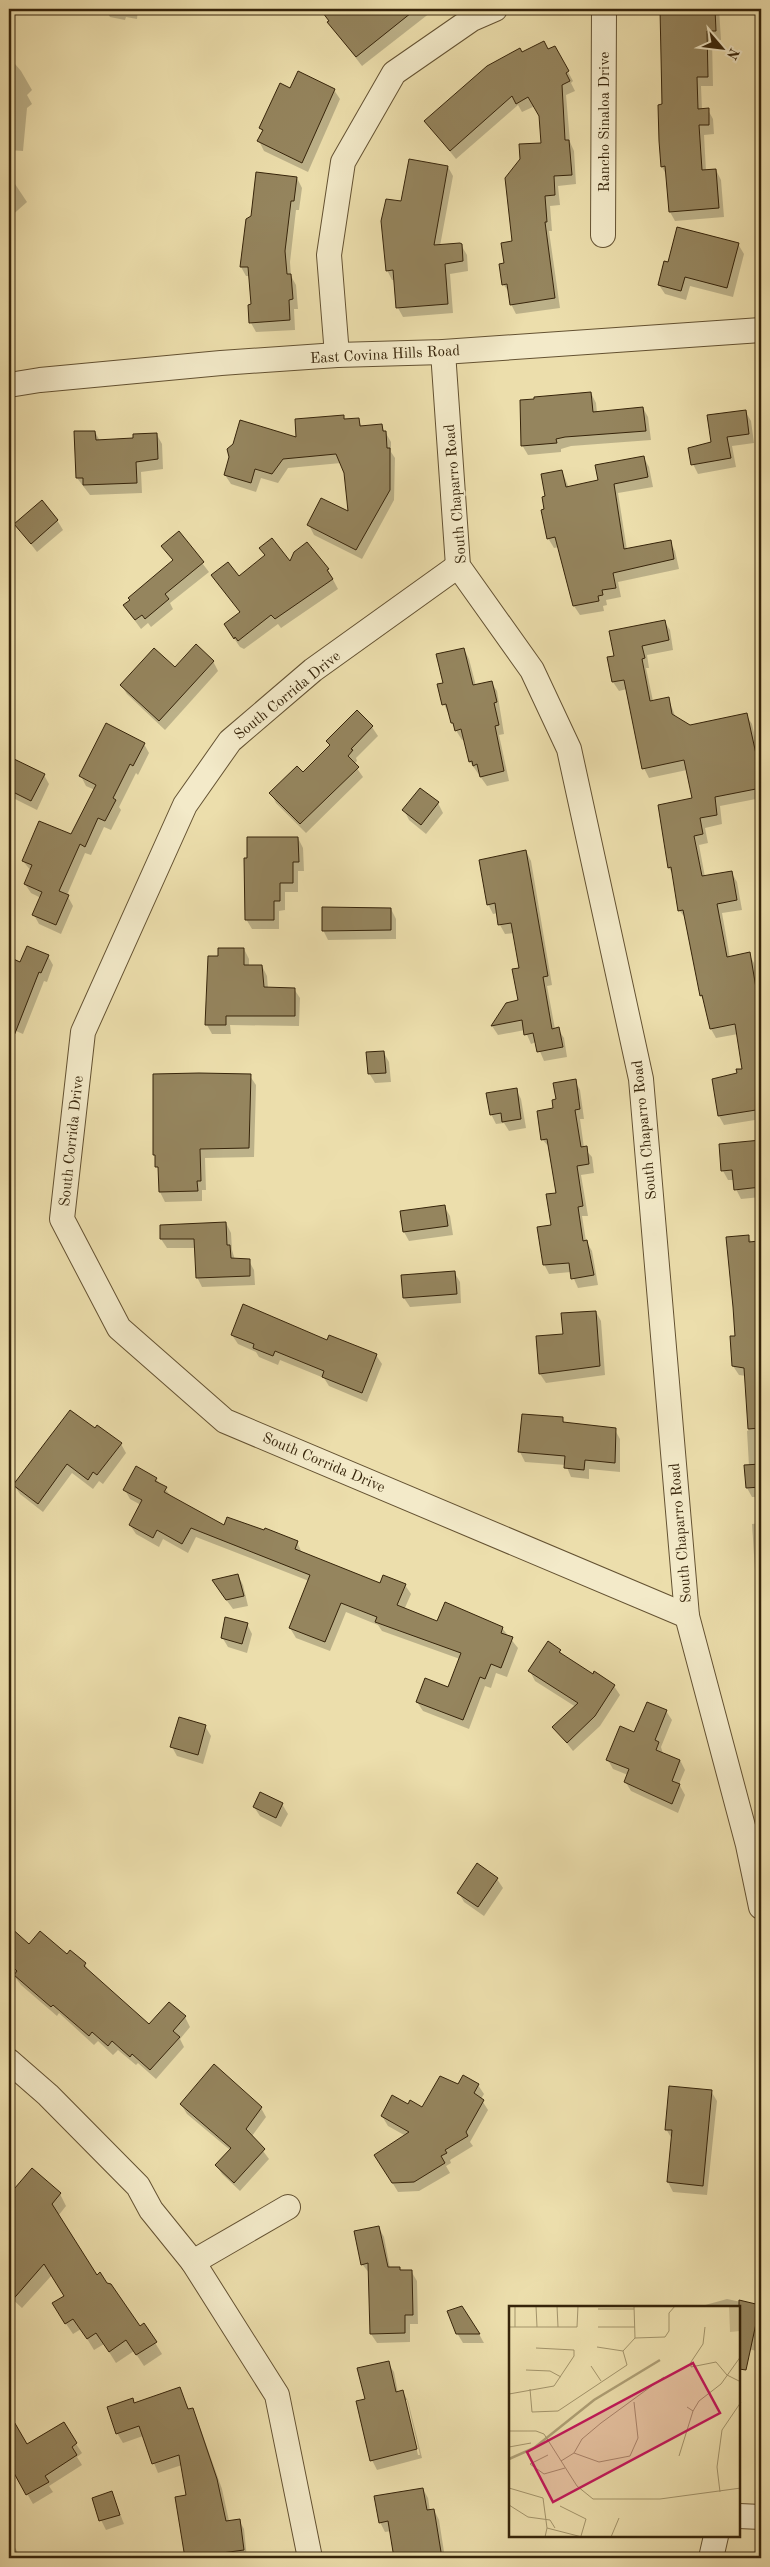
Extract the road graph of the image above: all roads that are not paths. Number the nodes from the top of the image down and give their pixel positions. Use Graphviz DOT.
graph roads {
  1 [pos="495,9"];
  2 [pos="604,9"];
  3 [pos="603,235"];
  4 [pos="761,330"];
  5 [pos="443,352"];
  6 [pos="337,355"];
  7 [pos="9,385"];
  8 [pos="458,566"];
  9 [pos="687,1616"];
  10 [pos="761,1907"];
  11 [pos="9,2060"];
  12 [pos="288,2207"];
  13 [pos="193,2262"];
  14 [pos="740,2516"];
  15 [pos="761,2517"];
  16 [pos="716,2537"];
  17 [pos="310,2558"];
  18 [pos="711,2558"];
  1 -- 6 [label="street"];
  2 -- 3 [label="street, Rancho Sinaloa Drive"];
  4 -- 5 [label="street, East Covina Hills Road"];
  5 -- 6 [label="street, East Covina Hills Road"];
  5 -- 8 [label="street, South Chaparro Road"];
  6 -- 7 [label="street, East Covina Hills Road"];
  8 -- 9 [label="street, South Chaparro Road"];
  8 -- 9 [label="street, South Corrida Drive"];
  9 -- 10 [label="street, South Chaparro Road"];
  11 -- 13 [label="street"];
  12 -- 13 [label="street"];
  13 -- 17 [label="street"];
  14 -- 15 [label="street"];
  16 -- 18 [label="street"];
}
